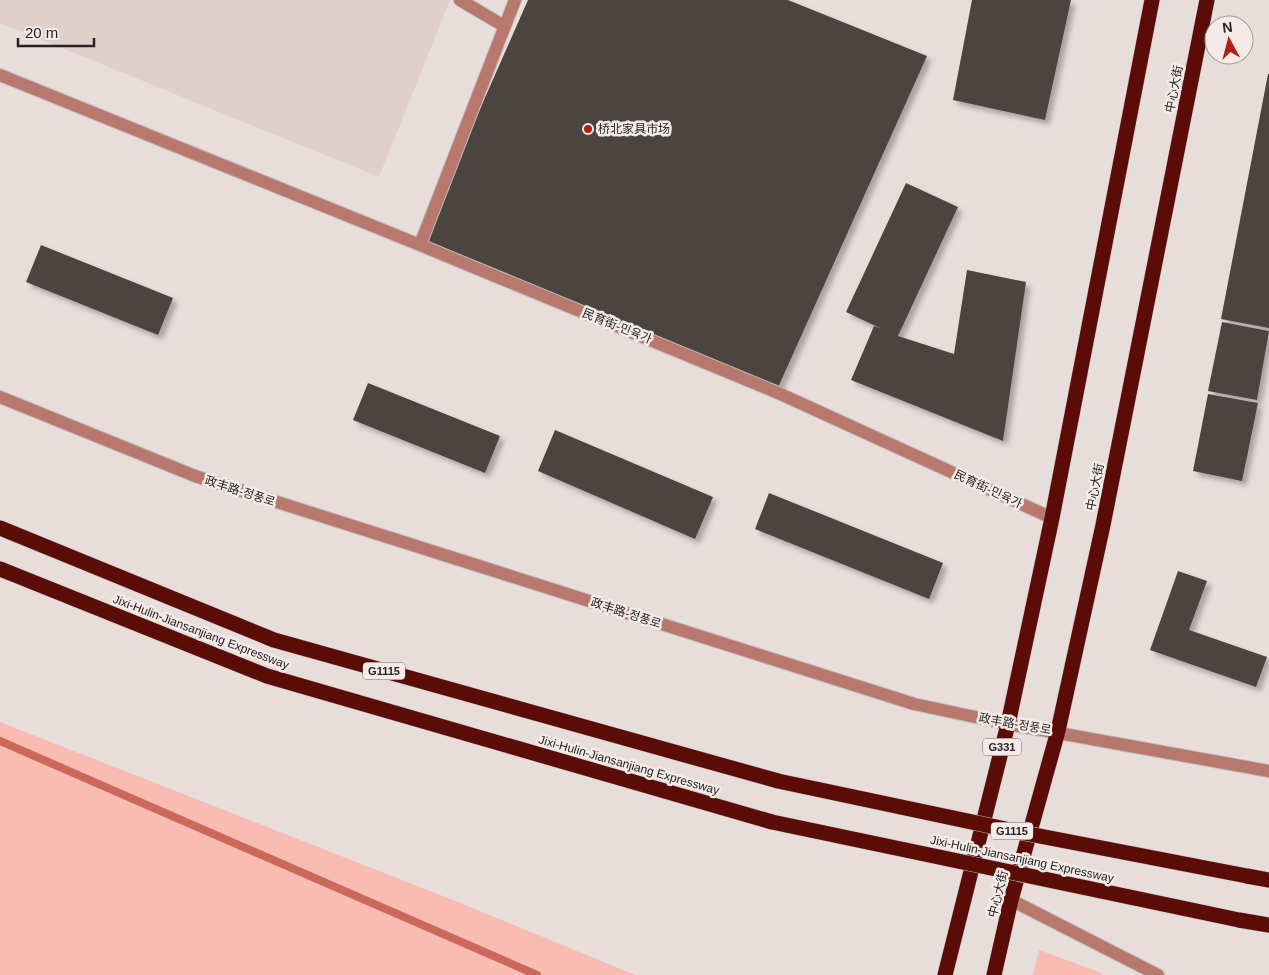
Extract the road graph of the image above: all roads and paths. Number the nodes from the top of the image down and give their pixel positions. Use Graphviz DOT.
graph roads {
  1 [pos="460,0"];
  2 [pos="514,0"];
  3 [pos="1152,0"];
  4 [pos="1207,0"];
  5 [pos="504,26"];
  6 [pos="0,75"];
  7 [pos="420,245"];
  8 [pos="0,397"];
  9 [pos="1052,518"];
  10 [pos="0,528"];
  11 [pos="0,569"];
  12 [pos="1008,724"];
  13 [pos="1058,731"];
  14 [pos="1269,771"];
  15 [pos="1269,880"];
  16 [pos="1011,900"];
  17 [pos="1269,925"];
  18 [pos="945,975"];
  19 [pos="994,975"];
  20 [pos="1158,975"];
  1 -- 5 [label="street"];
  2 -- 5 [label="street"];
  3 -- 9 [label="highway"];
  4 -- 13 [label="highway, 中心大街"];
  5 -- 7 [label="street"];
  6 -- 7 [label="street, 民育街-민육가"];
  7 -- 9 [label="street, 民育街-민육가"];
  8 -- 12 [label="street, 政丰路-정풍로"];
  9 -- 12 [label="highway, G331"];
  10 -- 15 [label="highway, Jixi-Hulin-Jiansanjiang Expressway / G1115, bridge"];
  11 -- 17 [label="highway, Jixi-Hulin-Jiansanjiang Expressway, bridge"];
  12 -- 13 [label="street, 政丰路-정풍로"];
  12 -- 18 [label="highway, G331"];
  13 -- 14 [label="street, 政丰路-정풍로"];
  13 -- 16 [label="highway, 中心大街"];
  16 -- 19 [label="highway, 中心大街"];
  16 -- 20 [label="street"];
}
